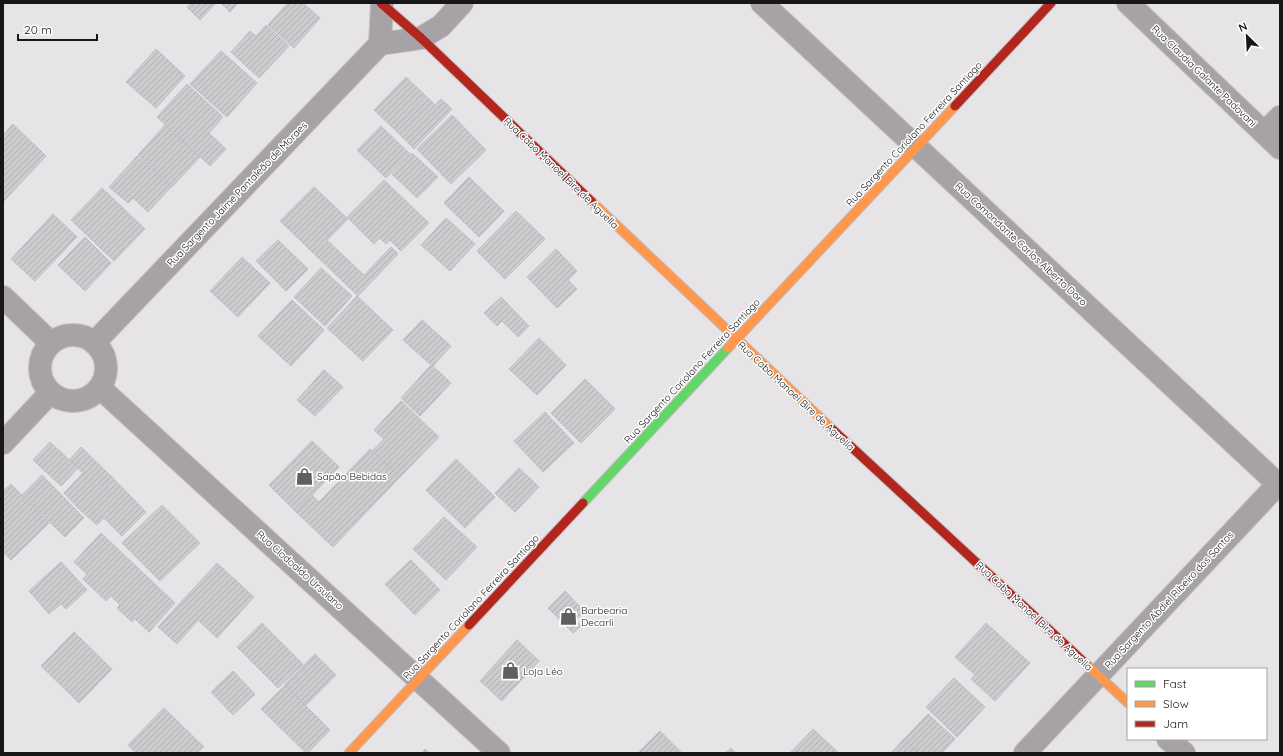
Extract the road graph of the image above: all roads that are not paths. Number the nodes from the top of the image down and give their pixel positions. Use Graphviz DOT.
graph roads {
  1 [pos="382,3"];
  2 [pos="462,3"];
  3 [pos="762,3"];
  4 [pos="1051,3"];
  5 [pos="1128,3"];
  6 [pos="421,38"];
  7 [pos="380,44"];
  8 [pos="1280,117"];
  9 [pos="1264,134"];
  10 [pos="916,147"];
  11 [pos="1280,148"];
  12 [pos="3,297"];
  13 [pos="736,340"];
  14 [pos="52,343"];
  15 [pos="94,343"];
  16 [pos="100,388"];
  17 [pos="50,393"];
  18 [pos="3,443"];
  19 [pos="1279,484"];
  20 [pos="1098,675"];
  21 [pos="419,678"];
  22 [pos="1127,702"];
  23 [pos="1169,740"];
  24 [pos="349,753"];
  25 [pos="499,753"];
  26 [pos="1025,753"];
  27 [pos="1184,753"];
  1 -- 6 [label="street, Rua Cabo Manoel Bire de Aguella"];
  1 -- 7 [label="street"];
  2 -- 6 [label="street"];
  3 -- 10 [label="street, Rua Comandante Carlos Alberto Doro"];
  4 -- 10 [label="street, Rua Sargento Coriolano Ferreira Santiago"];
  5 -- 9 [label="street, Rua Claudia Galante Padovani"];
  6 -- 7 [label="street"];
  6 -- 13 [label="street, Rua Cabo Manoel Bire de Aguella"];
  7 -- 15 [label="street, Rua Sargento Jaime Pantaleão de Moraes"];
  8 -- 9 [label="street"];
  9 -- 11 [label="street, Rua Claudia Galante Padovani"];
  10 -- 13 [label="street, Rua Sargento Coriolano Ferreira Santiago"];
  10 -- 19 [label="street, Rua Comandante Carlos Alberto Doro"];
  12 -- 14 [label="street"];
  13 -- 20 [label="street, Rua Cabo Manoel Bire de Aguella"];
  13 -- 21 [label="street, Rua Sargento Coriolano Ferreira Santiago"];
  14 -- 15 [label="street"];
  14 -- 17 [label="street"];
  15 -- 16 [label="street"];
  16 -- 17 [label="street"];
  16 -- 21 [label="street, Rua Clodoaldo Ursulano"];
  17 -- 18 [label="street"];
  19 -- 20 [label="street, Rua Sargento Abdiel Ribeiro dos Santos"];
  20 -- 22 [label="street, Rua Cabo Manoel Bire de Aguella"];
  20 -- 26 [label="street, Rua Sargento Abdiel Ribeiro dos Santos"];
  21 -- 24 [label="street, Rua Sargento Coriolano Ferreira Santiago"];
  21 -- 25 [label="street, Rua Clodoaldo Ursulano"];
  23 -- 27 [label="street"];
}
